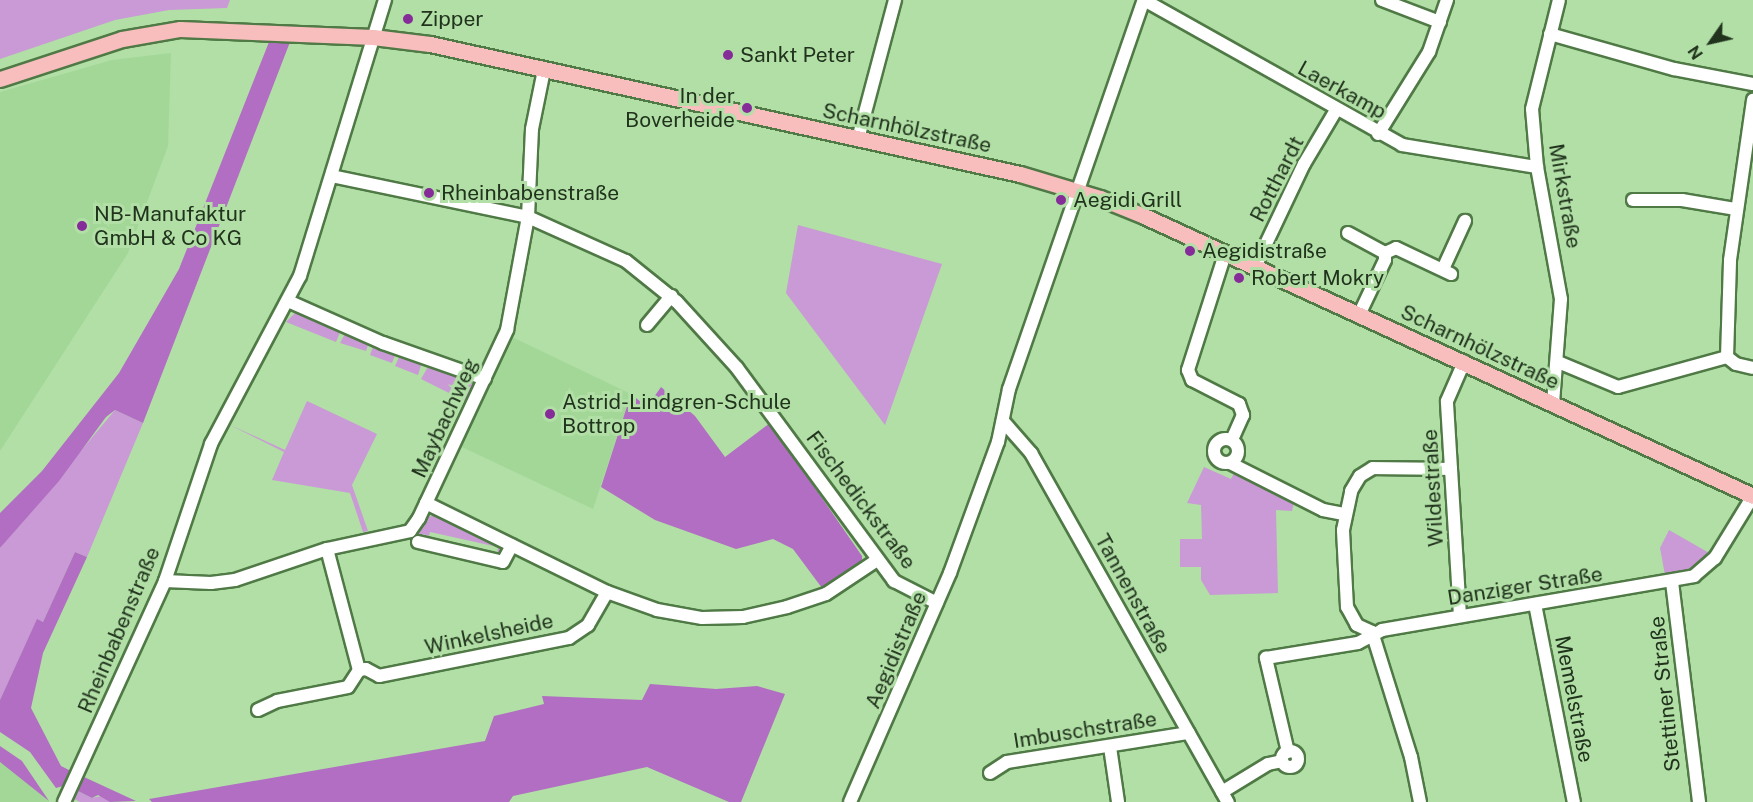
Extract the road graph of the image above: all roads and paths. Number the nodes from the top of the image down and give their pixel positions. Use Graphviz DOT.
graph roads {
  1 [pos="386,0"];
  2 [pos="895,0"];
  3 [pos="1144,0"];
  4 [pos="1382,0"];
  5 [pos="1447,0"];
  6 [pos="1559,0"];
  7 [pos="1440,22"];
  8 [pos="1550,34"];
  9 [pos="373,36"];
  10 [pos="544,70"];
  11 [pos="0,79"];
  12 [pos="1753,84"];
  13 [pos="1753,100"];
  14 [pos="1336,110"];
  15 [pos="1378,134"];
  16 [pos="858,139"];
  17 [pos="1537,167"];
  18 [pos="332,176"];
  19 [pos="1077,191"];
  20 [pos="1633,200"];
  21 [pos="1736,209"];
  22 [pos="528,217"];
  23 [pos="1466,221"];
  24 [pos="1348,233"];
  25 [pos="1384,253"];
  26 [pos="1225,254"];
  27 [pos="1255,267"];
  28 [pos="671,296"];
  29 [pos="288,301"];
  30 [pos="1359,315"];
  31 [pos="647,325"];
  32 [pos="1727,357"];
  33 [pos="1464,362"];
  34 [pos="1558,362"];
  35 [pos="1753,368"];
  36 [pos="485,379"];
  37 [pos="1552,403"];
  38 [pos="1003,421"];
  39 [pos="1232,440"];
  40 [pos="1230,463"];
  41 [pos="1450,469"];
  42 [pos="1753,496"];
  43 [pos="426,503"];
  44 [pos="1344,514"];
  45 [pos="418,542"];
  46 [pos="512,545"];
  47 [pos="327,549"];
  48 [pos="877,560"];
  49 [pos="165,581"];
  50 [pos="1672,582"];
  51 [pos="607,592"];
  52 [pos="937,603"];
  53 [pos="1535,604"];
  54 [pos="1460,615"];
  55 [pos="1372,632"];
  56 [pos="1266,658"];
  57 [pos="359,670"];
  58 [pos="258,710"];
  59 [pos="1189,733"];
  60 [pos="1110,747"];
  61 [pos="990,773"];
  62 [pos="1225,797"];
  63 [pos="64,802"];
  64 [pos="850,802"];
  65 [pos="1118,802"];
  66 [pos="1420,802"];
  67 [pos="1574,802"];
  68 [pos="1699,802"];
  1 -- 9 [label="street, Rheinbabenstraße"];
  2 -- 16 [label="street"];
  3 -- 14 [label="street, Laerkamp"];
  3 -- 19 [label="street, Aegidistraße"];
  4 -- 7 [label="street"];
  5 -- 7 [label="street"];
  6 -- 8 [label="street, Mirkstraße"];
  7 -- 15 [label="street"];
  8 -- 12 [label="street"];
  8 -- 17 [label="street, Mirkstraße"];
  9 -- 10 [label="main road, Scharnhölzstraße"];
  9 -- 11 [label="main road, Scharnhölzstraße"];
  9 -- 18 [label="street, Rheinbabenstraße"];
  10 -- 16 [label="main road, Scharnhölzstraße"];
  10 -- 22 [label="street, Maybachweg"];
  13 -- 21 [label="street"];
  14 -- 15 [label="street, Laerkamp"];
  14 -- 27 [label="street, Rotthardt"];
  15 -- 17 [label="street, Laerkamp"];
  16 -- 19 [label="main road, Scharnhölzstraße"];
  17 -- 34 [label="street, Mirkstraße"];
  18 -- 22 [label="street, Fischedickstraße"];
  18 -- 29 [label="street, Rheinbabenstraße"];
  19 -- 26 [label="main road, Scharnhölzstraße"];
  19 -- 38 [label="street, Aegidistraße"];
  20 -- 21 [label="street"];
  21 -- 32 [label="street"];
  22 -- 28 [label="street, Fischedickstraße"];
  22 -- 36 [label="street, Maybachweg"];
  23 -- 25 [label="street"];
  24 -- 25 [label="street"];
  25 -- 30 [label="street"];
  26 -- 27 [label="main road, Scharnhölzstraße"];
  26 -- 39 [label="street"];
  27 -- 30 [label="main road, Scharnhölzstraße"];
  28 -- 31 [label="street"];
  28 -- 48 [label="street, Fischedickstraße"];
  29 -- 36 [label="street"];
  29 -- 49 [label="street, Rheinbabenstraße"];
  30 -- 33 [label="main road, Scharnhölzstraße"];
  32 -- 34 [label="street"];
  32 -- 35 [label="street"];
  33 -- 37 [label="main road, Scharnhölzstraße"];
  33 -- 41 [label="street, Wildestraße"];
  34 -- 37 [label="street, Mirkstraße"];
  36 -- 43 [label="street, Maybachweg"];
  37 -- 42 [label="main road, Scharnhölzstraße"];
  38 -- 52 [label="street, Aegidistraße"];
  38 -- 59 [label="street, Tannenstraße"];
  39 -- 40 [label="street"];
  39 -- 40 [label="street"];
  40 -- 44 [label="street"];
  41 -- 44 [label="street"];
  41 -- 54 [label="street, Wildestraße"];
  42 -- 50 [label="street, Danziger Straße"];
  43 -- 46 [label="street"];
  43 -- 47 [label="street, Maybachweg"];
  44 -- 55 [label="street"];
  45 -- 46 [label="street"];
  46 -- 51 [label="street"];
  47 -- 49 [label="street, Maybachweg"];
  47 -- 57 [label="street"];
  48 -- 51 [label="street"];
  48 -- 52 [label="street, Fischedickstraße"];
  49 -- 63 [label="street, Rheinbabenstraße"];
  50 -- 53 [label="street, Danziger Straße"];
  50 -- 68 [label="street, Stettiner Straße"];
  51 -- 57 [label="street, Winkelsheide"];
  52 -- 64 [label="street, Aegidistraße"];
  53 -- 54 [label="street, Danziger Straße"];
  53 -- 67 [label="street, Memelstraße"];
  54 -- 55 [label="street, Danziger Straße"];
  55 -- 56 [label="street, Danziger Straße"];
  55 -- 66 [label="street"];
  56 -- 62 [label="street, Tannenstraße"];
  57 -- 58 [label="street"];
  59 -- 60 [label="street, Imbuschstraße"];
  59 -- 62 [label="street, Tannenstraße"];
  60 -- 61 [label="street, Imbuschstraße"];
  60 -- 65 [label="street"];
}
